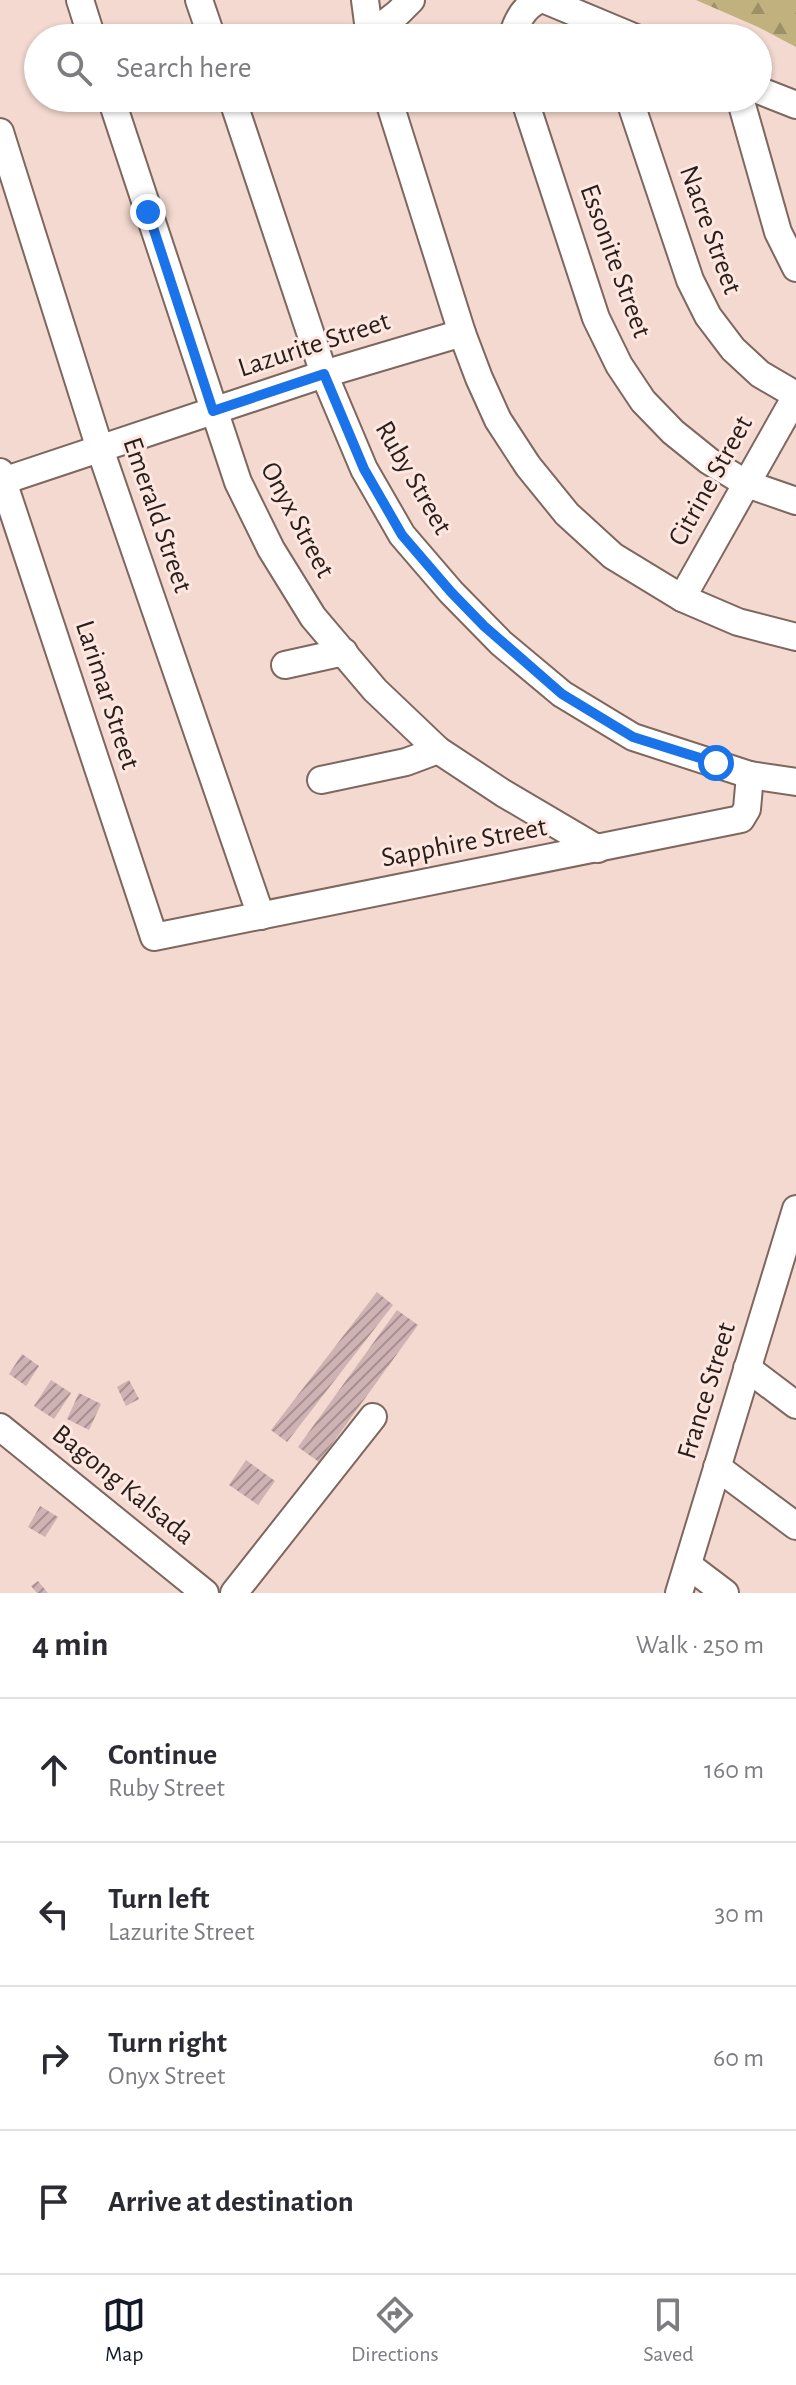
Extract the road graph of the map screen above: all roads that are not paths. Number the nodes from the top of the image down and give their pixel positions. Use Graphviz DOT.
graph roads {
  1 [pos="80,0"];
  2 [pos="199,0"];
  3 [pos="365,0"];
  4 [pos="411,0"];
  5 [pos="539,0"];
  6 [pos="545,0"];
  7 [pos="88,24"];
  8 [pos="207,24"];
  9 [pos="368,24"];
  10 [pos="385,24"];
  11 [pos="516,24"];
  12 [pos="594,24"];
  13 [pos="772,96"];
  14 [pos="796,105"];
  15 [pos="116,112"];
  16 [pos="237,112"];
  17 [pos="392,112"];
  18 [pos="529,112"];
  19 [pos="634,112"];
  20 [pos="744,112"];
  21 [pos="0,132"];
  22 [pos="796,268"];
  23 [pos="462,333"];
  24 [pos="324,374"];
  25 [pos="796,395"];
  26 [pos="213,411"];
  27 [pos="100,449"];
  28 [pos="1,477"];
  29 [pos="747,484"];
  30 [pos="796,501"];
  31 [pos="682,598"];
  32 [pos="796,637"];
  33 [pos="344,652"];
  34 [pos="285,665"];
  35 [pos="438,750"];
  36 [pos="750,775"];
  37 [pos="321,780"];
  38 [pos="796,782"];
  39 [pos="598,849"];
  40 [pos="261,916"];
  41 [pos="154,937"];
  42 [pos="796,1209"];
  43 [pos="788,1270"];
  44 [pos="747,1368"];
  45 [pos="796,1405"];
  46 [pos="373,1417"];
  47 [pos="0,1427"];
  48 [pos="717,1467"];
  49 [pos="796,1526"];
  50 [pos="688,1565"];
  51 [pos="205,1593"];
  52 [pos="234,1593"];
  53 [pos="679,1593"];
  54 [pos="725,1593"];
  1 -- 7 [label="street"];
  2 -- 8 [label="street"];
  3 -- 9 [label="street"];
  4 -- 10 [label="street"];
  5 -- 11 [label="street"];
  6 -- 12 [label="street"];
  13 -- 14 [label="street"];
  15 -- 26 [label="street, Onyx Street"];
  16 -- 24 [label="street, Ruby Street"];
  17 -- 23 [label="street"];
  18 -- 29 [label="street, Essonite Street"];
  19 -- 25 [label="street, Nacre Street"];
  20 -- 22 [label="street"];
  21 -- 27 [label="street, Emerald Street"];
  23 -- 24 [label="street, Lazurite Street"];
  23 -- 31 [label="street"];
  24 -- 26 [label="street, Lazurite Street"];
  24 -- 36 [label="street, Ruby Street"];
  25 -- 29 [label="street, Citrine Street"];
  26 -- 27 [label="street, Lazurite Street"];
  26 -- 33 [label="street, Onyx Street"];
  27 -- 28 [label="street, Lazurite Street"];
  27 -- 40 [label="street, Emerald Street"];
  28 -- 41 [label="street, Larimar Street"];
  29 -- 30 [label="street, Essonite Street"];
  29 -- 31 [label="street, Citrine Street"];
  31 -- 32 [label="street"];
  33 -- 34 [label="street"];
  33 -- 35 [label="street, Onyx Street"];
  35 -- 37 [label="street"];
  35 -- 39 [label="street, Onyx Street"];
  36 -- 38 [label="street, Ruby Street"];
  36 -- 39 [label="street, Sapphire Street"];
  39 -- 40 [label="street, Sapphire Street"];
  40 -- 41 [label="street, Sapphire Street"];
  42 -- 43 [label="street, France Street"];
  43 -- 44 [label="street, France Street"];
  44 -- 45 [label="street"];
  44 -- 48 [label="street, France Street"];
  46 -- 52 [label="street"];
  47 -- 51 [label="street, Bagong Kalsada"];
  48 -- 49 [label="street"];
  48 -- 50 [label="street, France Street"];
  50 -- 53 [label="street, France Street"];
  50 -- 54 [label="street"];
}
